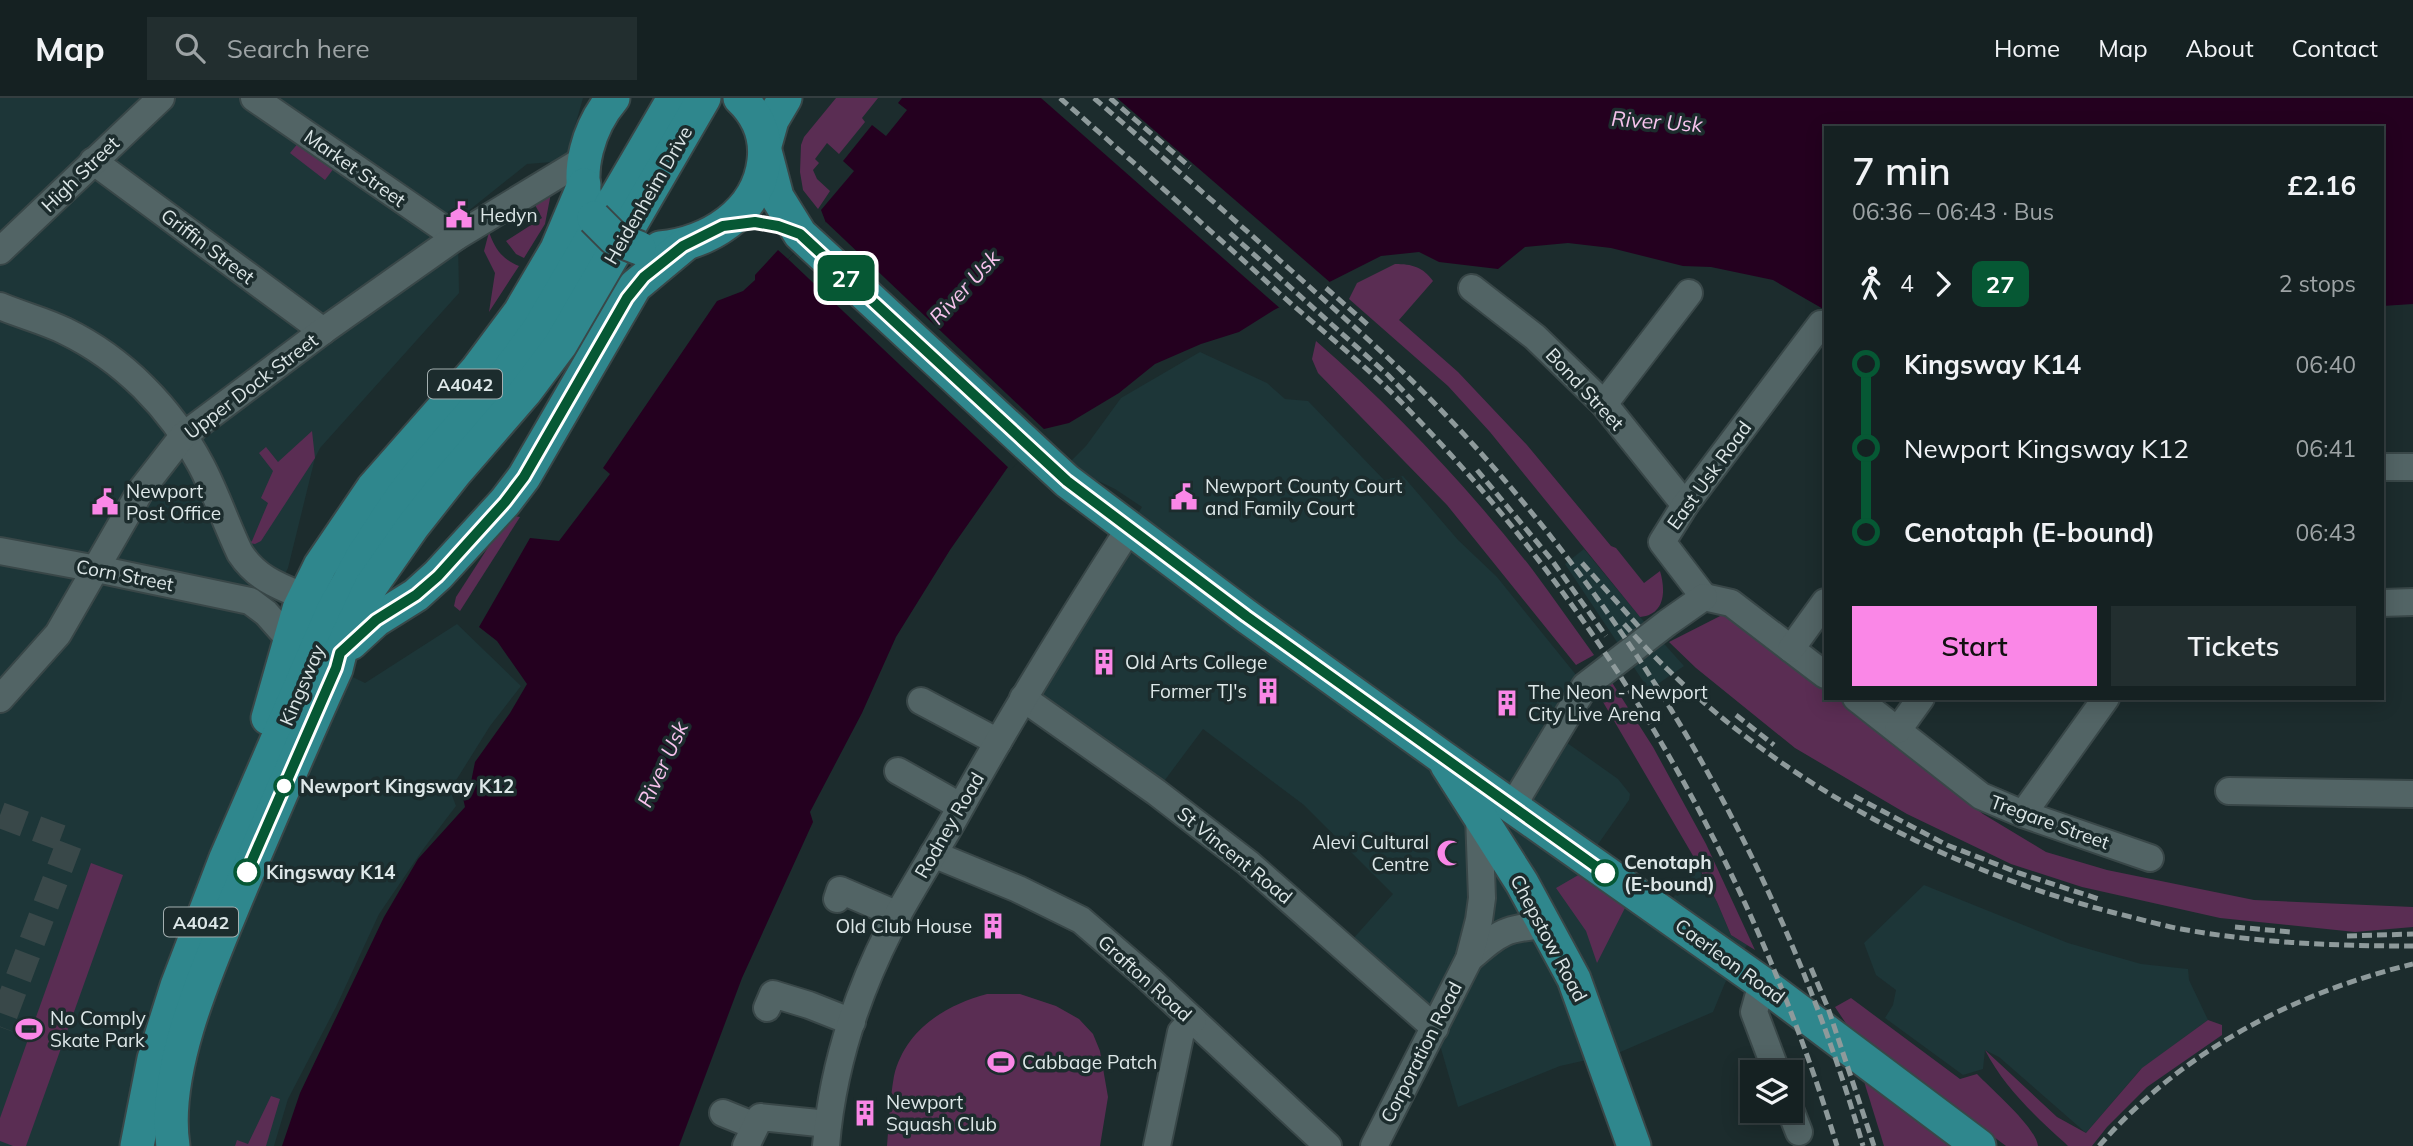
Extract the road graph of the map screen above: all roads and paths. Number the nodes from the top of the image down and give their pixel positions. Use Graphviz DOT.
graph roads {
  1 [pos="161,98"];
  2 [pos="254,98"];
  3 [pos="597,98"];
  4 [pos="613,98"];
  5 [pos="674,98"];
  6 [pos="704,98"];
  7 [pos="740,98"];
  8 [pos="785,98"];
  9 [pos="765,148"];
  10 [pos="587,158"];
  11 [pos="93,160"];
  12 [pos="723,226"];
  13 [pos="459,236"];
  14 [pos="803,238"];
  15 [pos="683,246"];
  16 [pos="0,251"];
  17 [pos="581,284"];
  18 [pos="1472,288"];
  19 [pos="1689,293"];
  20 [pos="0,306"];
  21 [pos="1823,324"];
  22 [pos="323,331"];
  23 [pos="1604,404"];
  24 [pos="183,436"];
  25 [pos="2384,467"];
  26 [pos="2413,467"];
  27 [pos="1685,505"];
  28 [pos="1129,529"];
  29 [pos="0,551"];
  30 [pos="97,569"];
  31 [pos="274,591"];
  32 [pos="1704,597"];
  33 [pos="2413,602"];
  34 [pos="1824,603"];
  35 [pos="2384,603"];
  36 [pos="333,611"];
  37 [pos="289,639"];
  38 [pos="1791,649"];
  39 [pos="340,653"];
  40 [pos="1824,674"];
  41 [pos="1023,698"];
  42 [pos="0,699"];
  43 [pos="1859,700"];
  44 [pos="1920,700"];
  45 [pos="2105,700"];
  46 [pos="921,701"];
  47 [pos="1898,730"];
  48 [pos="998,742"];
  49 [pos="1442,757"];
  50 [pos="898,771"];
  51 [pos="2229,791"];
  52 [pos="2413,794"];
  53 [pos="960,806"];
  54 [pos="1515,808"];
  55 [pos="2023,814"];
  56 [pos="1479,816"];
  57 [pos="933,854"];
  58 [pos="226,858"];
  59 [pos="2150,858"];
  60 [pos="837,899"];
  61 [pos="898,915"];
  62 [pos="1546,925"];
  63 [pos="1468,959"];
  64 [pos="1762,983"];
  65 [pos="767,1008"];
  66 [pos="1193,1020"];
  67 [pos="852,1022"];
  68 [pos="1435,1027"];
  69 [pos="1772,1060"];
  70 [pos="723,1113"];
  71 [pos="827,1135"];
  72 [pos="750,1136"];
  73 [pos="137,1146"];
  74 [pos="173,1146"];
  75 [pos="1157,1146"];
  76 [pos="1328,1146"];
  77 [pos="1374,1146"];
  78 [pos="1634,1146"];
  79 [pos="1979,1146"];
  1 -- 11 [label="street, High Street"];
  2 -- 13 [label="street, Market Street"];
  3 -- 10 [label="main road"];
  4 -- 10 [label="main road"];
  5 -- 17 [label="main road, Heidenheim Drive / A4042"];
  6 -- 17 [label="main road, Heidenheim Drive / A4042"];
  7 -- 9 [label="main road"];
  8 -- 9 [label="main road"];
  9 -- 12 [label="main road"];
  9 -- 14 [label="main road"];
  10 -- 13 [label="street, Upper Dock Street"];
  10 -- 15 [label="main road, bridge"];
  10 -- 31 [label="main road, A4042"];
  11 -- 16 [label="street, High Street"];
  11 -- 22 [label="street, Griffin Street"];
  12 -- 14 [label="main road"];
  12 -- 15 [label="main road"];
  13 -- 22 [label="street, Upper Dock Street"];
  14 -- 28 [label="main road, Caerleon Road"];
  15 -- 39 [label="main road, A4042"];
  17 -- 36 [label="main road, Kingsway / A4042"];
  17 -- 39 [label="main road, Kingsway / A4042"];
  18 -- 23 [label="street, Bond Street"];
  19 -- 23 [label="street"];
  20 -- 24 [label="street"];
  21 -- 27 [label="street, East Usk Road"];
  22 -- 24 [label="street, Upper Dock Street"];
  23 -- 27 [label="street, Bond Street"];
  24 -- 30 [label="street, Upper Dock Street"];
  24 -- 31 [label="street"];
  25 -- 26 [label="street"];
  27 -- 32 [label="street, East Usk Road"];
  28 -- 41 [label="street, Rodney Road"];
  28 -- 49 [label="main road, Caerleon Road"];
  29 -- 30 [label="street, Corn Street"];
  30 -- 31 [label="street, Corn Street"];
  30 -- 42 [label="street, Upper Dock Street"];
  31 -- 36 [label="street"];
  31 -- 37 [label="main road, A4042"];
  31 -- 37 [label="street"];
  32 -- 38 [label="street"];
  32 -- 54 [label="street"];
  33 -- 35 [label="street"];
  34 -- 38 [label="street"];
  36 -- 39 [label="street"];
  36 -- 58 [label="main road, Kingsway / A4042"];
  37 -- 58 [label="main road, A4042"];
  38 -- 40 [label="street"];
  39 -- 74 [label="main road, Kingsway / A4042"];
  41 -- 48 [label="street, Rodney Road"];
  41 -- 68 [label="street, St Vincent Road"];
  43 -- 47 [label="street, Tregare Street"];
  44 -- 47 [label="street"];
  45 -- 55 [label="street"];
  46 -- 48 [label="street"];
  47 -- 55 [label="street, Tregare Street"];
  48 -- 53 [label="street, Rodney Road"];
  49 -- 54 [label="main road, Caerleon Road"];
  49 -- 56 [label="main road, Chepstow Road"];
  50 -- 53 [label="street"];
  51 -- 52 [label="street"];
  53 -- 57 [label="street, Rodney Road"];
  54 -- 56 [label="main road"];
  54 -- 64 [label="main road, Caerleon Road"];
  55 -- 59 [label="street, Tregare Street"];
  56 -- 62 [label="main road, Chepstow Road"];
  56 -- 63 [label="street"];
  57 -- 61 [label="street, Rodney Road"];
  57 -- 66 [label="street, Grafton Road"];
  58 -- 73 [label="main road, Kingsway / A4042"];
  60 -- 61 [label="street"];
  61 -- 67 [label="street, Rodney Road"];
  62 -- 63 [label="street"];
  62 -- 78 [label="main road, Chepstow Road"];
  63 -- 68 [label="street, Corporation Road"];
  64 -- 69 [label="street"];
  64 -- 79 [label="main road, Caerleon Road"];
  65 -- 67 [label="street"];
  66 -- 75 [label="street"];
  66 -- 76 [label="street, Grafton Road"];
  67 -- 71 [label="street, Rodney Road"];
  68 -- 77 [label="street, Corporation Road"];
  70 -- 72 [label="street"];
  71 -- 72 [label="street"];
}
